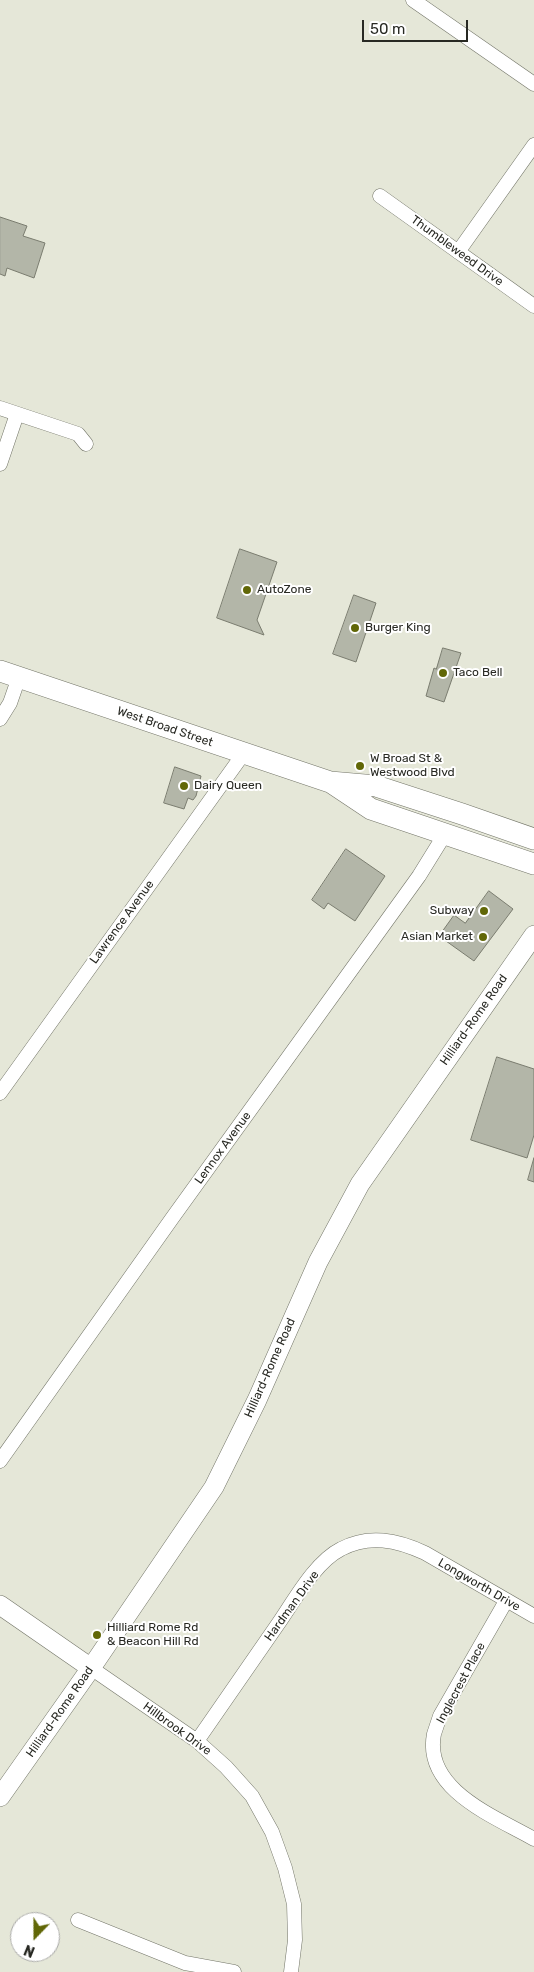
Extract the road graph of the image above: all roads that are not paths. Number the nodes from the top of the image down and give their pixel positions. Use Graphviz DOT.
graph roads {
  1 [pos="412,0"];
  2 [pos="534,84"];
  3 [pos="534,145"];
  4 [pos="380,196"];
  5 [pos="458,252"];
  6 [pos="534,306"];
  7 [pos="0,408"];
  8 [pos="17,414"];
  9 [pos="86,444"];
  10 [pos="0,464"];
  11 [pos="9,674"];
  12 [pos="0,719"];
  13 [pos="244,753"];
  14 [pos="330,782"];
  15 [pos="445,834"];
  16 [pos="534,839"];
  17 [pos="534,864"];
  18 [pos="534,935"];
  19 [pos="0,1093"];
  20 [pos="0,1461"];
  21 [pos="425,1553"];
  22 [pos="506,1600"];
  23 [pos="0,1605"];
  24 [pos="534,1616"];
  25 [pos="91,1668"];
  26 [pos="197,1741"];
  27 [pos="0,1797"];
  28 [pos="534,1839"];
  29 [pos="78,1920"];
  30 [pos="234,1972"];
  31 [pos="291,1972"];
  1 -- 2 [label="street"];
  3 -- 5 [label="street"];
  4 -- 5 [label="street, Thumbleweed Drive"];
  5 -- 6 [label="street, Thumbleweed Drive"];
  7 -- 8 [label="street"];
  8 -- 9 [label="street"];
  8 -- 10 [label="street"];
  11 -- 12 [label="street"];
  11 -- 13 [label="main road, West Broad Street"];
  13 -- 14 [label="main road, West Broad Street"];
  13 -- 19 [label="street, Lawrence Avenue"];
  14 -- 15 [label="main road, West Broad Street"];
  14 -- 16 [label="main road, West Broad Street"];
  15 -- 17 [label="main road, West Broad Street"];
  15 -- 20 [label="street, Lennox Avenue"];
  18 -- 25 [label="main road, Hilliard-Rome Road"];
  21 -- 22 [label="street, Longworth Drive"];
  21 -- 26 [label="street, Hardman Drive"];
  22 -- 24 [label="street, Longworth Drive"];
  22 -- 28 [label="street, Inglecrest Place"];
  23 -- 25 [label="main road"];
  25 -- 26 [label="street, Hillbrook Drive"];
  25 -- 27 [label="main road, Hilliard-Rome Road"];
  26 -- 31 [label="street, Hillbrook Drive"];
  29 -- 30 [label="street"];
}
